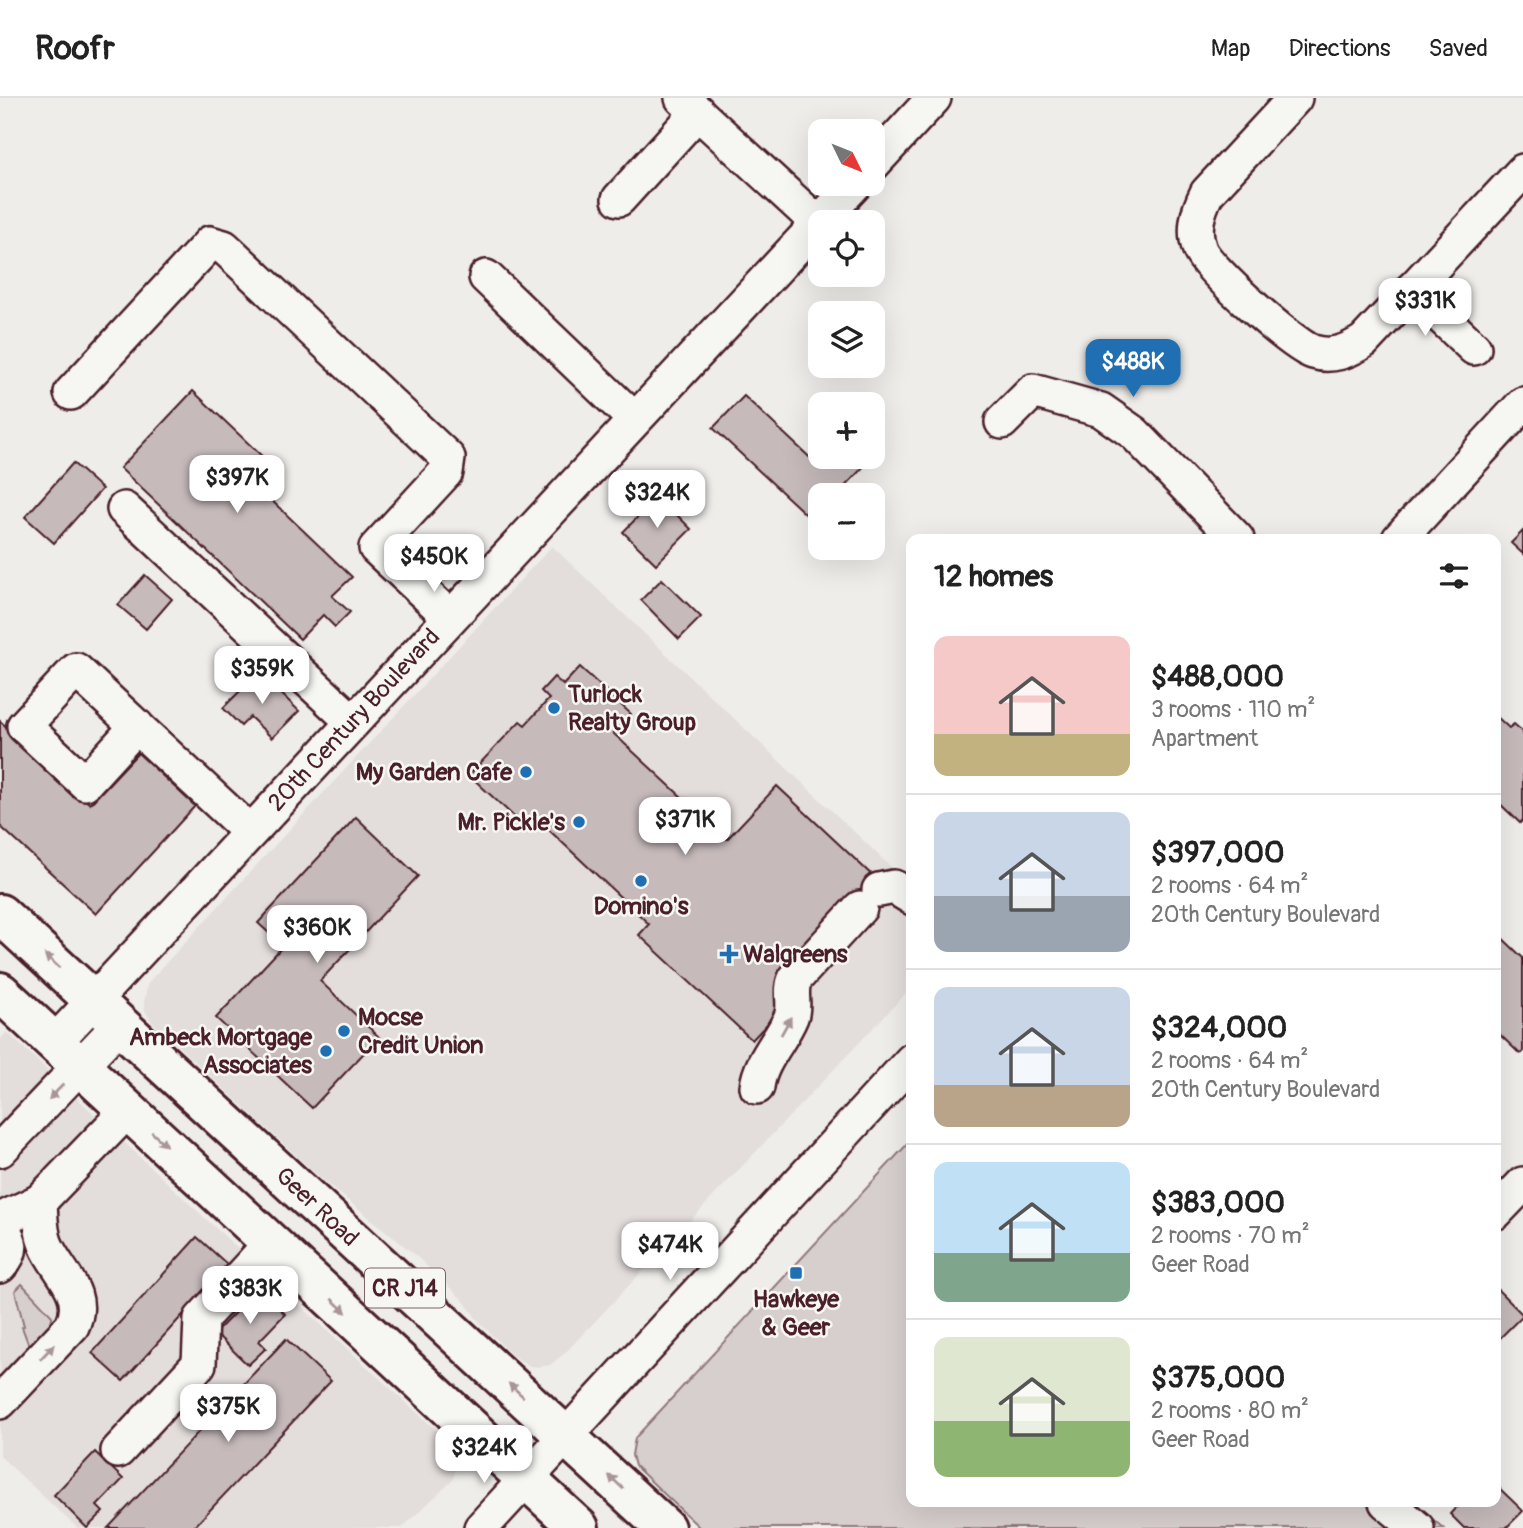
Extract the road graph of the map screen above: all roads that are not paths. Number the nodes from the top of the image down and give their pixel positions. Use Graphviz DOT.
graph roads {
  1 [pos="934,98"];
  2 [pos="1295,98"];
  3 [pos="690,105"];
  4 [pos="886,150"];
  5 [pos="1523,170"];
  6 [pos="844,196"];
  7 [pos="619,199"];
  8 [pos="830,210"];
  9 [pos="808,214"];
  10 [pos="808,234"];
  11 [pos="486,277"];
  12 [pos="1412,289"];
  13 [pos="1474,348"];
  14 [pos="71,393"];
  15 [pos="1523,404"];
  16 [pos="634,419"];
  17 [pos="1002,422"];
  18 [pos="124,509"];
  19 [pos="1232,534"];
  20 [pos="1404,534"];
  21 [pos="450,617"];
  22 [pos="353,722"];
  23 [pos="137,726"];
  24 [pos="250,831"];
  25 [pos="906,894"];
  26 [pos="0,914"];
  27 [pos="0,992"];
  28 [pos="107,1012"];
  29 [pos="68,1054"];
  30 [pos="906,1066"];
  31 [pos="757,1087"];
  32 [pos="128,1110"];
  33 [pos="0,1150"];
  34 [pos="1523,1184"];
  35 [pos="40,1201"];
  36 [pos="1501,1207"];
  37 [pos="0,1223"];
  38 [pos="271,1243"];
  39 [pos="0,1266"];
  40 [pos="0,1402"];
  41 [pos="567,1437"];
  42 [pos="118,1451"];
  43 [pos="527,1479"];
  44 [pos="1392,1507"];
  45 [pos="481,1528"];
  46 [pos="579,1528"];
  47 [pos="664,1528"];
  48 [pos="1417,1528"];
  1 -- 4 [label="street"];
  2 -- 12 [label="street"];
  3 -- 7 [label="street"];
  3 -- 9 [label="street"];
  5 -- 12 [label="street"];
  6 -- 8 [label="street, 20th Century Boulevard"];
  10 -- 16 [label="street, 20th Century Boulevard"];
  11 -- 16 [label="street"];
  12 -- 13 [label="street"];
  14 -- 21 [label="street"];
  15 -- 20 [label="street"];
  16 -- 21 [label="street, 20th Century Boulevard"];
  17 -- 19 [label="street"];
  18 -- 22 [label="street"];
  21 -- 22 [label="street, 20th Century Boulevard"];
  22 -- 24 [label="street, 20th Century Boulevard"];
  23 -- 24 [label="street"];
  24 -- 28 [label="street, 20th Century Boulevard"];
  31 -- 25 [label="street, one-way"];
  28 -- 26 [label="main road, Geer Road / CR J14, one-way"];
  27 -- 29 [label="main road, CR J14"];
  28 -- 29 [label="street, 20th Century Boulevard"];
  41 -- 28 [label="main road, Geer Road / CR J14, one-way"];
  29 -- 32 [label="main road, CR J14"];
  29 -- 33 [label="street, 20th Century Boulevard, one-way"];
  30 -- 41 [label="street"];
  32 -- 35 [label="street"];
  32 -- 38 [label="main road, CR J14, one-way"];
  34 -- 36 [label="street"];
  35 -- 37 [label="street"];
  40 -- 35 [label="street, one-way"];
  37 -- 39 [label="street"];
  38 -- 42 [label="street"];
  38 -- 43 [label="main road, CR J14, one-way"];
  41 -- 43 [label="street"];
  47 -- 41 [label="main road, Geer Road / CR J14, one-way"];
  43 -- 45 [label="street"];
  43 -- 46 [label="main road, CR J14"];
  44 -- 48 [label="street"];
}
